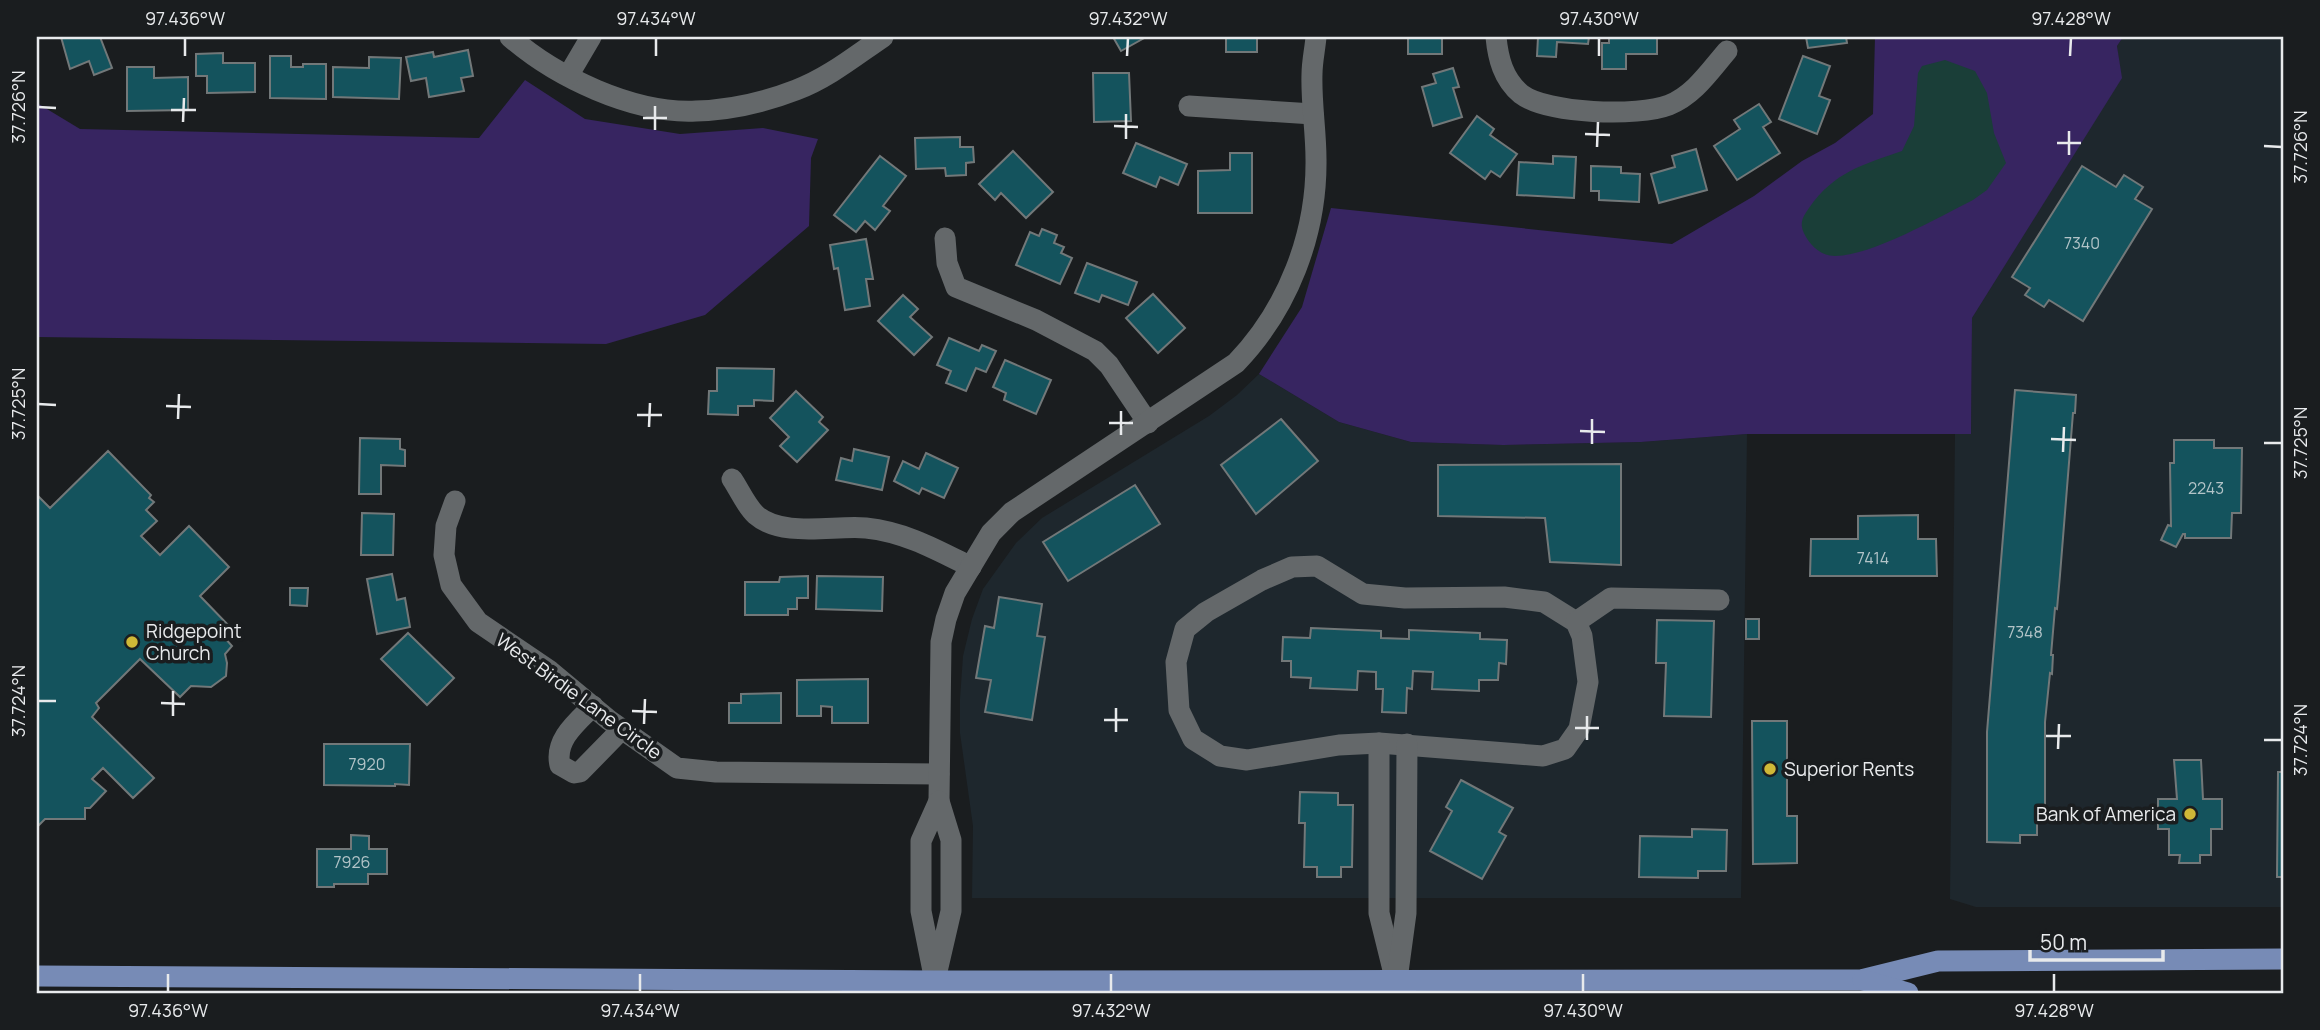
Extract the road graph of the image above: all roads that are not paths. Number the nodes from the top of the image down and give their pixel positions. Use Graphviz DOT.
graph roads {
  1 [pos="510,37"];
  2 [pos="591,37"];
  3 [pos="883,37"];
  4 [pos="1316,37"];
  5 [pos="1496,37"];
  6 [pos="1727,51"];
  7 [pos="568,76"];
  8 [pos="1189,106"];
  9 [pos="1313,114"];
  10 [pos="945,238"];
  11 [pos="1148,423"];
  12 [pos="732,479"];
  13 [pos="455,501"];
  14 [pos="971,567"];
  15 [pos="1718,600"];
  16 [pos="1576,622"];
  17 [pos="593,706"];
  18 [pos="622,729"];
  19 [pos="1379,743"];
  20 [pos="1407,744"];
  21 [pos="939,774"];
  22 [pos="939,801"];
  23 [pos="2283,959"];
  24 [pos="37,976"];
  25 [pos="1861,980"];
  26 [pos="1396,982"];
  27 [pos="313,985"];
  28 [pos="1213,988"];
  29 [pos="934,989"];
  30 [pos="1908,993"];
  1 -- 7 [label="street"];
  2 -- 7 [label="street"];
  3 -- 7 [label="street"];
  4 -- 9 [label="street"];
  5 -- 6 [label="street"];
  8 -- 9 [label="street"];
  9 -- 11 [label="street"];
  10 -- 11 [label="street"];
  11 -- 14 [label="street"];
  12 -- 14 [label="street"];
  13 -- 17 [label="street, West Birdie Lane Circle"];
  14 -- 21 [label="street"];
  15 -- 16 [label="street"];
  16 -- 19 [label="street"];
  16 -- 20 [label="street"];
  17 -- 18 [label="street, West Birdie Lane Circle"];
  17 -- 18 [label="street"];
  18 -- 21 [label="street, West Birdie Lane Circle"];
  19 -- 20 [label="street"];
  19 -- 26 [label="street"];
  20 -- 26 [label="street"];
  21 -- 22 [label="street"];
  22 -- 29 [label="street"];
  22 -- 29 [label="street"];
  23 -- 25 [label="main road"];
  24 -- 27 [label="main road"];
  25 -- 26 [label="main road"];
  25 -- 30 [label="main road"];
  26 -- 28 [label="main road"];
  27 -- 29 [label="main road"];
  28 -- 29 [label="main road"];
}
